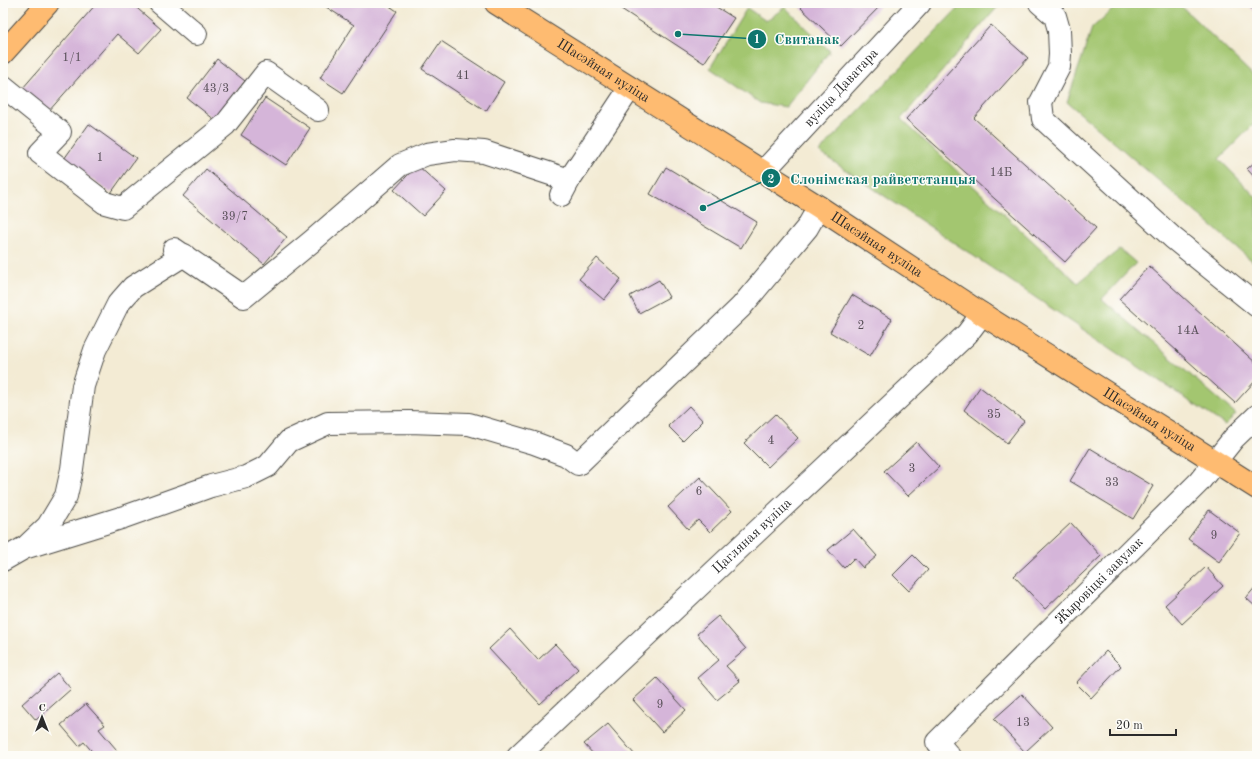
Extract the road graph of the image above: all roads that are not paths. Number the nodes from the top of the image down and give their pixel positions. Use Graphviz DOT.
graph roads {
  1 [pos="48,3"];
  2 [pos="160,3"];
  3 [pos="496,3"];
  4 [pos="920,3"];
  5 [pos="1040,3"];
  6 [pos="196,34"];
  7 [pos="3,54"];
  8 [pos="3,86"];
  9 [pos="630,88"];
  10 [pos="318,110"];
  11 [pos="763,172"];
  12 [pos="819,207"];
  13 [pos="1257,306"];
  14 [pos="982,314"];
  15 [pos="1257,416"];
  16 [pos="1215,462"];
  17 [pos="1257,488"];
  18 [pos="24,548"];
  19 [pos="3,560"];
  20 [pos="943,749"];
  21 [pos="518,756"];
  1 -- 7 [label="main road"];
  2 -- 6 [label="street"];
  3 -- 9 [label="main road, Шасэйная вуліца"];
  4 -- 11 [label="street, вуліца Даватара"];
  5 -- 13 [label="street"];
  8 -- 10 [label="street"];
  9 -- 11 [label="main road, Шасэйная вуліца"];
  9 -- 18 [label="street"];
  11 -- 12 [label="main road, Шасэйная вуліца"];
  12 -- 14 [label="main road, Шасэйная вуліца"];
  12 -- 18 [label="street"];
  14 -- 16 [label="main road, Шасэйная вуліца"];
  14 -- 21 [label="street, Цагляная вуліца"];
  15 -- 16 [label="street, Жыровіцкі завулак"];
  16 -- 17 [label="main road, Шасэйная вуліца"];
  16 -- 20 [label="street, Жыровіцкі завулак"];
  18 -- 19 [label="street"];
}
